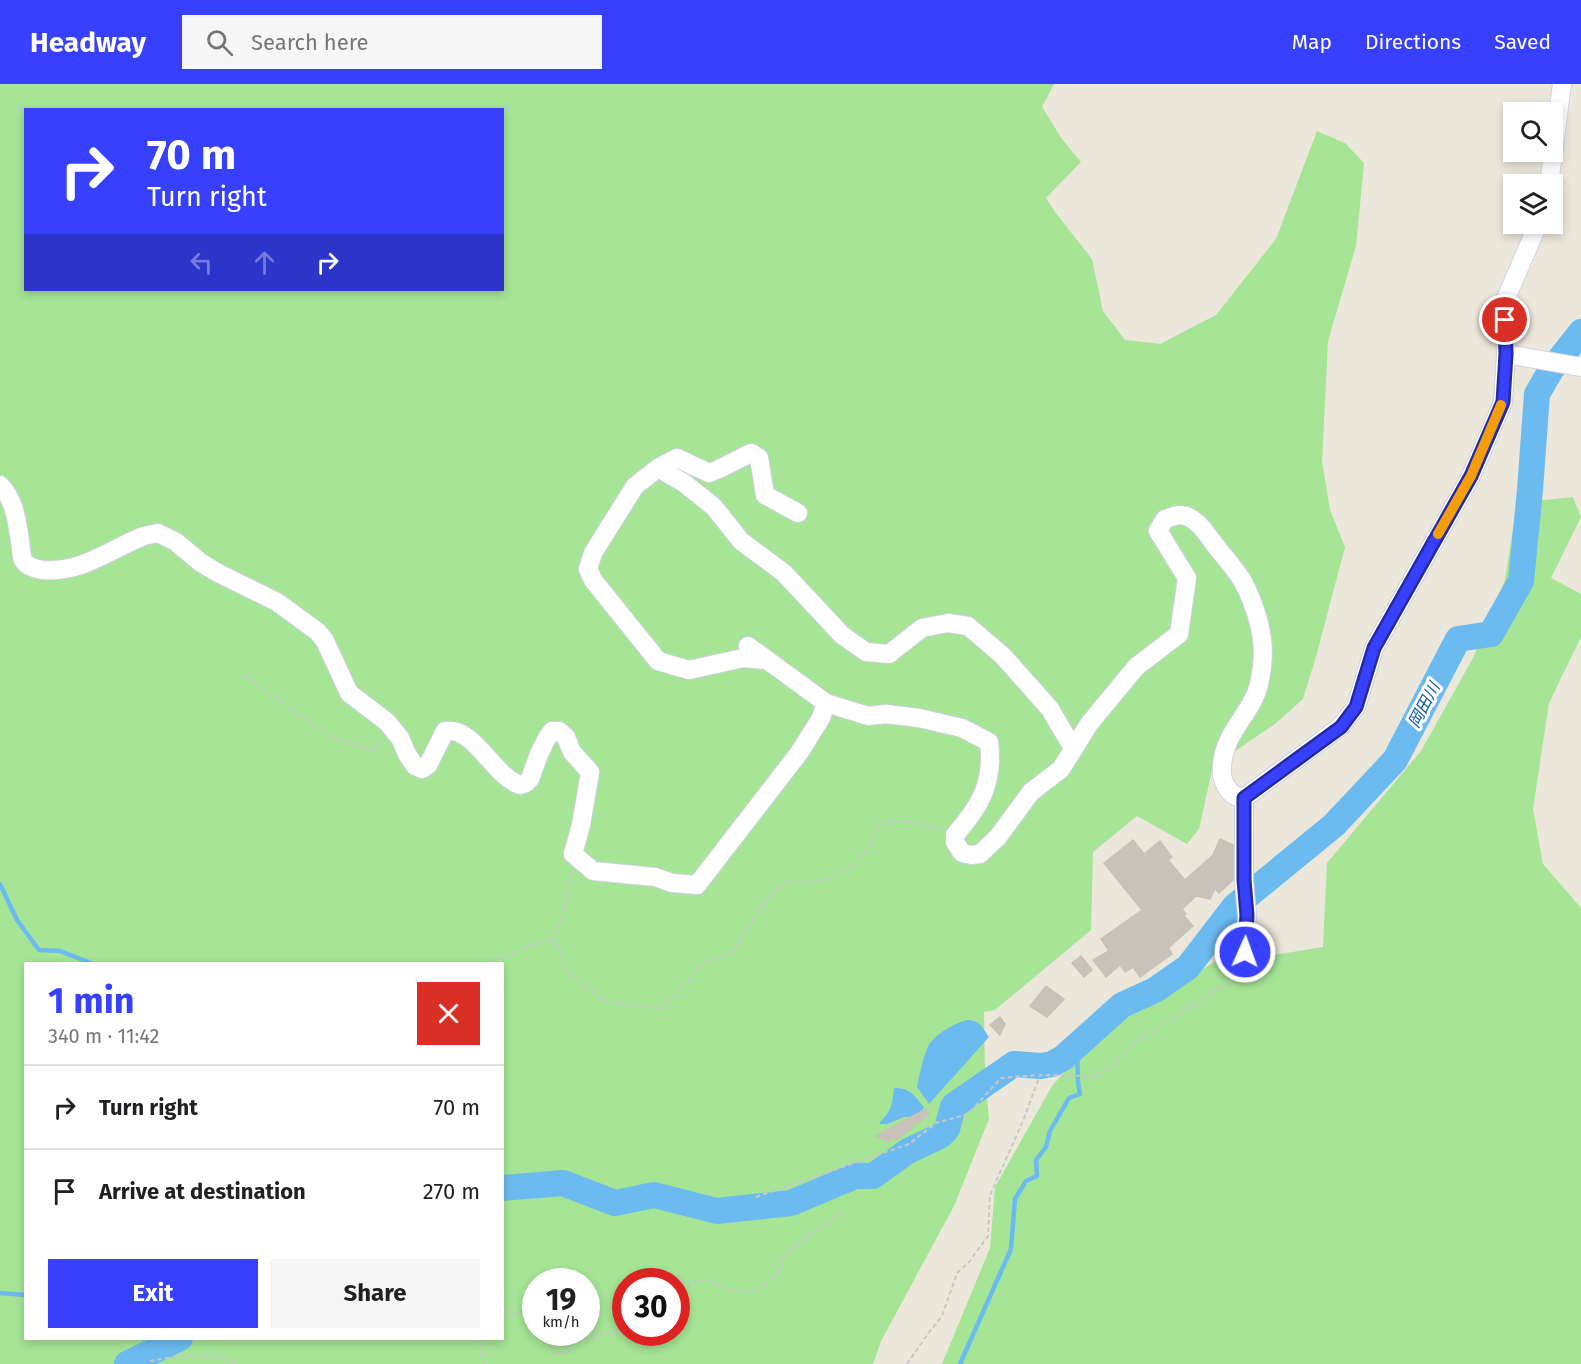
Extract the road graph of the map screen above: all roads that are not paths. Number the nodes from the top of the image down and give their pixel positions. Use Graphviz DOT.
graph roads {
  1 [pos="1562,84"];
  2 [pos="1551,174"];
  3 [pos="1534,234"];
  4 [pos="1506,354"];
  5 [pos="1576,367"];
  6 [pos="658,468"];
  7 [pos="0,485"];
  8 [pos="798,513"];
  9 [pos="748,646"];
  10 [pos="767,660"];
  11 [pos="826,703"];
  12 [pos="1074,748"];
  13 [pos="1244,798"];
  14 [pos="1245,952"];
  1 -- 2 [label="street"];
  3 -- 4 [label="street"];
  4 -- 5 [label="street"];
  4 -- 13 [label="street"];
  6 -- 8 [label="street"];
  6 -- 10 [label="street"];
  6 -- 12 [label="street"];
  7 -- 11 [label="street"];
  9 -- 10 [label="street"];
  10 -- 11 [label="street"];
  11 -- 12 [label="street"];
  12 -- 13 [label="street"];
  13 -- 14 [label="street"];
}
